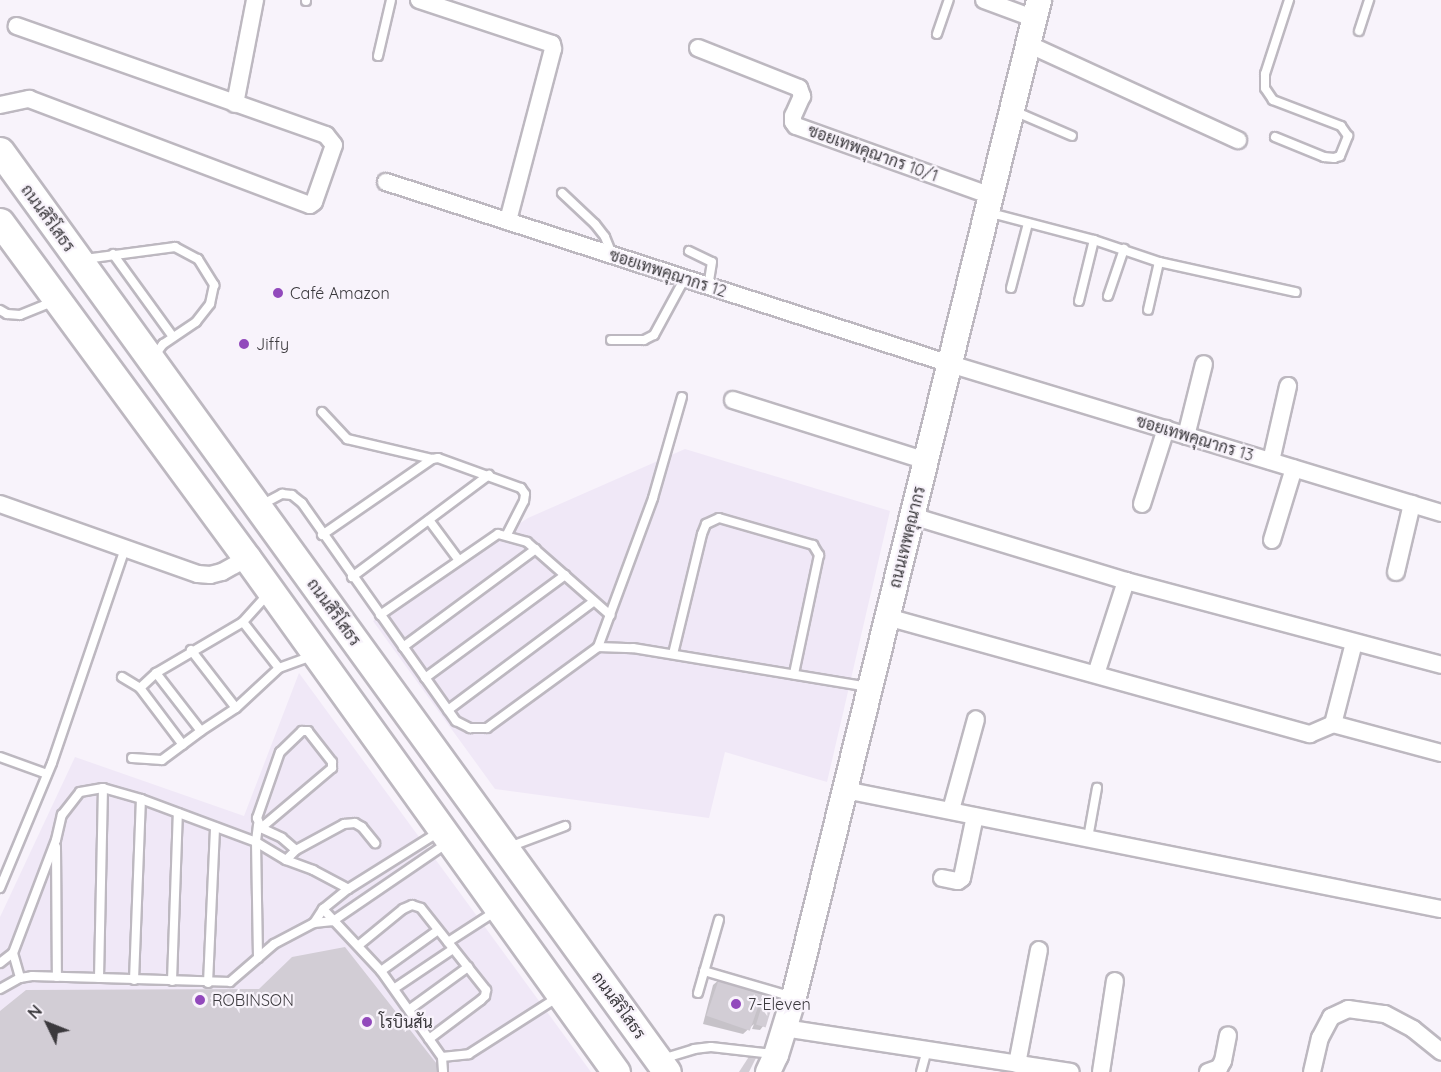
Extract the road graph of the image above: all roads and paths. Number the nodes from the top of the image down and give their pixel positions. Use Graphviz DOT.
graph roads {
  1 [pos="255,0"];
  2 [pos="391,0"];
  3 [pos="419,0"];
  4 [pos="949,0"];
  5 [pos="984,0"];
  6 [pos="1289,0"];
  7 [pos="1369,0"];
  8 [pos="1037,10"];
  9 [pos="17,26"];
  10 [pos="1359,31"];
  11 [pos="937,34"];
  12 [pos="1028,44"];
  13 [pos="698,48"];
  14 [pos="378,56"];
  15 [pos="235,104"];
  16 [pos="0,105"];
  17 [pos="1012,110"];
  18 [pos="1072,136"];
  19 [pos="1275,137"];
  20 [pos="1238,140"];
  21 [pos="0,151"];
  22 [pos="386,182"];
  23 [pos="562,193"];
  24 [pos="989,204"];
  25 [pos="508,221"];
  26 [pos="1028,223"];
  27 [pos="6,234"];
  28 [pos="1094,240"];
  29 [pos="1124,249"];
  30 [pos="689,251"];
  31 [pos="113,254"];
  32 [pos="613,255"];
  33 [pos="78,260"];
  34 [pos="1159,262"];
  35 [pos="685,278"];
  36 [pos="708,286"];
  37 [pos="1011,288"];
  38 [pos="1296,292"];
  39 [pos="1108,296"];
  40 [pos="58,300"];
  41 [pos="1079,301"];
  42 [pos="0,310"];
  43 [pos="1148,310"];
  44 [pos="173,337"];
  45 [pos="611,340"];
  46 [pos="152,361"];
  47 [pos="950,364"];
  48 [pos="1204,364"];
  49 [pos="1288,386"];
  50 [pos="682,397"];
  51 [pos="733,400"];
  52 [pos="321,412"];
  53 [pos="1166,429"];
  54 [pos="1186,436"];
  55 [pos="432,459"];
  56 [pos="926,461"];
  57 [pos="1271,461"];
  58 [pos="1294,468"];
  59 [pos="489,475"];
  60 [pos="0,504"];
  61 [pos="1142,504"];
  62 [pos="1412,504"];
  63 [pos="258,507"];
  64 [pos="1441,513"];
  65 [pos="912,516"];
  66 [pos="429,520"];
  67 [pos="322,535"];
  68 [pos="507,535"];
  69 [pos="1272,540"];
  70 [pos="124,548"];
  71 [pos="536,549"];
  72 [pos="247,558"];
  73 [pos="458,559"];
  74 [pos="1396,572"];
  75 [pos="565,575"];
  76 [pos="352,577"];
  77 [pos="1125,581"];
  78 [pos="270,592"];
  79 [pos="594,601"];
  80 [pos="380,615"];
  81 [pos="610,615"];
  82 [pos="887,617"];
  83 [pos="243,622"];
  84 [pos="1354,643"];
  85 [pos="403,647"];
  86 [pos="598,647"];
  87 [pos="191,650"];
  88 [pos="673,654"];
  89 [pos="315,655"];
  90 [pos="1441,665"];
  91 [pos="279,668"];
  92 [pos="156,673"];
  93 [pos="794,674"];
  94 [pos="1096,674"];
  95 [pos="122,677"];
  96 [pos="425,678"];
  97 [pos="870,687"];
  98 [pos="140,688"];
  99 [pos="236,708"];
  100 [pos="448,710"];
  101 [pos="976,719"];
  102 [pos="1333,724"];
  103 [pos="201,731"];
  104 [pos="183,745"];
  105 [pos="1441,753"];
  106 [pos="0,757"];
  107 [pos="132,758"];
  108 [pos="47,774"];
  109 [pos="103,788"];
  110 [pos="1097,788"];
  111 [pos="844,790"];
  112 [pos="141,799"];
  113 [pos="951,810"];
  114 [pos="178,813"];
  115 [pos="975,816"];
  116 [pos="565,826"];
  117 [pos="215,827"];
  118 [pos="259,827"];
  119 [pos="445,837"];
  120 [pos="1088,838"];
  121 [pos="56,840"];
  122 [pos="256,842"];
  123 [pos="375,843"];
  124 [pos="505,849"];
  125 [pos="296,850"];
  126 [pos="286,860"];
  127 [pos="942,878"];
  128 [pos="0,888"];
  129 [pos="348,890"];
  130 [pos="323,909"];
  131 [pos="1441,909"];
  132 [pos="499,910"];
  133 [pos="719,920"];
  134 [pos="333,921"];
  135 [pos="314,923"];
  136 [pos="438,930"];
  137 [pos="359,945"];
  138 [pos="451,946"];
  139 [pos="1039,950"];
  140 [pos="13,953"];
  141 [pos="258,958"];
  142 [pos="0,963"];
  143 [pos="468,968"];
  144 [pos="381,971"];
  145 [pos="704,971"];
  146 [pos="57,977"];
  147 [pos="20,978"];
  148 [pos="99,978"];
  149 [pos="134,980"];
  150 [pos="171,981"];
  151 [pos="1115,981"];
  152 [pos="208,983"];
  153 [pos="395,988"];
  154 [pos="0,989"];
  155 [pos="698,993"];
  156 [pos="561,995"];
  157 [pos="794,997"];
  158 [pos="410,1009"];
  159 [pos="784,1028"];
  160 [pos="1228,1035"];
  161 [pos="429,1039"];
  162 [pos="927,1049"];
  163 [pos="1441,1052"];
  164 [pos="442,1057"];
  165 [pos="772,1063"];
  166 [pos="1017,1064"];
  167 [pos="663,1066"];
  168 [pos="442,1072"];
  169 [pos="616,1072"];
  170 [pos="921,1072"];
  171 [pos="1071,1072"];
  172 [pos="1101,1072"];
  173 [pos="1208,1072"];
  174 [pos="1312,1072"];
  1 -- 15 [label="street"];
  2 -- 14 [label="lane"];
  3 -- 25 [label="street"];
  4 -- 11 [label="lane"];
  5 -- 8 [label="street"];
  6 -- 19 [label="lane"];
  7 -- 10 [label="lane"];
  8 -- 12 [label="main road, ถนนเทพคุณากร"];
  9 -- 15 [label="street"];
  12 -- 17 [label="main road, ถนนเทพคุณากร"];
  12 -- 20 [label="street"];
  13 -- 24 [label="street, ซอยเทพคุณากร 10/1"];
  15 -- 16 [label="street"];
  17 -- 18 [label="lane"];
  17 -- 24 [label="main road, ถนนเทพคุณากร"];
  21 -- 33 [label="highway, ถนนสิริโสธร"];
  22 -- 25 [label="street, ซอยเทพคุณากร 12"];
  23 -- 32 [label="lane"];
  24 -- 26 [label="lane"];
  24 -- 47 [label="main road, ถนนเทพคุณากร"];
  25 -- 32 [label="street, ซอยเทพคุณากร 12"];
  26 -- 28 [label="lane"];
  26 -- 37 [label="lane"];
  27 -- 40 [label="highway"];
  28 -- 29 [label="lane"];
  28 -- 41 [label="lane"];
  29 -- 34 [label="lane"];
  29 -- 39 [label="lane"];
  30 -- 36 [label="lane"];
  31 -- 33 [label="lane"];
  31 -- 44 [label="lane"];
  31 -- 44 [label="lane"];
  32 -- 35 [label="street, ซอยเทพคุณากร 12"];
  33 -- 46 [label="highway, ถนนสิริโสธร"];
  34 -- 38 [label="lane"];
  34 -- 43 [label="lane"];
  35 -- 36 [label="street, ซอยเทพคุณากร 12"];
  35 -- 45 [label="lane"];
  36 -- 47 [label="street, ซอยเทพคุณากร 12"];
  40 -- 42 [label="lane"];
  40 -- 72 [label="highway"];
  44 -- 46 [label="lane"];
  46 -- 63 [label="highway, ถนนสิริโสธร"];
  47 -- 53 [label="street, ซอยเทพคุณากร 13"];
  47 -- 56 [label="main road, ถนนเทพคุณากร"];
  48 -- 54 [label="street"];
  49 -- 57 [label="street"];
  50 -- 81 [label="lane"];
  51 -- 56 [label="street"];
  52 -- 55 [label="lane"];
  53 -- 54 [label="street, ซอยเทพคุณากร 13"];
  53 -- 61 [label="street"];
  54 -- 57 [label="street, ซอยเทพคุณากร 13"];
  55 -- 59 [label="lane"];
  55 -- 67 [label="lane"];
  56 -- 65 [label="main road, ถนนเทพคุณากร"];
  57 -- 58 [label="street, ซอยเทพคุณากร 13"];
  58 -- 62 [label="street, ซอยเทพคุณากร 13"];
  58 -- 69 [label="street"];
  59 -- 66 [label="lane"];
  59 -- 68 [label="lane"];
  60 -- 70 [label="street"];
  62 -- 64 [label="street, ซอยเทพคุณากร 13"];
  62 -- 74 [label="street"];
  63 -- 67 [label="lane"];
  63 -- 124 [label="highway, ถนนสิริโสธร"];
  65 -- 77 [label="street"];
  65 -- 82 [label="main road, ถนนเทพคุณากร"];
  66 -- 73 [label="lane"];
  66 -- 76 [label="lane"];
  67 -- 76 [label="lane"];
  68 -- 71 [label="lane"];
  68 -- 73 [label="lane"];
  70 -- 72 [label="street"];
  70 -- 108 [label="lane"];
  71 -- 75 [label="lane"];
  71 -- 85 [label="lane"];
  72 -- 78 [label="highway"];
  73 -- 80 [label="lane"];
  75 -- 79 [label="lane"];
  75 -- 96 [label="lane"];
  76 -- 80 [label="lane"];
  77 -- 84 [label="street"];
  77 -- 94 [label="street"];
  78 -- 83 [label="lane"];
  78 -- 89 [label="highway"];
  79 -- 81 [label="lane"];
  79 -- 100 [label="lane"];
  80 -- 85 [label="lane"];
  81 -- 86 [label="lane"];
  82 -- 94 [label="street"];
  82 -- 97 [label="main road, ถนนเทพคุณากร"];
  83 -- 87 [label="lane"];
  83 -- 91 [label="lane"];
  84 -- 90 [label="street"];
  84 -- 102 [label="street"];
  85 -- 96 [label="lane"];
  86 -- 88 [label="lane"];
  86 -- 100 [label="lane"];
  87 -- 92 [label="lane"];
  87 -- 99 [label="lane"];
  88 -- 93 [label="lane"];
  88 -- 93 [label="lane"];
  89 -- 91 [label="lane"];
  89 -- 119 [label="highway"];
  91 -- 99 [label="lane"];
  92 -- 98 [label="lane"];
  92 -- 103 [label="lane"];
  93 -- 97 [label="lane"];
  94 -- 102 [label="street"];
  95 -- 98 [label="lane"];
  96 -- 100 [label="lane"];
  97 -- 111 [label="main road, ถนนเทพคุณากร"];
  98 -- 104 [label="lane"];
  99 -- 103 [label="lane"];
  101 -- 113 [label="street"];
  102 -- 105 [label="street"];
  103 -- 104 [label="lane"];
  104 -- 107 [label="lane"];
  106 -- 108 [label="lane"];
  108 -- 128 [label="lane"];
  109 -- 112 [label="lane"];
  109 -- 121 [label="lane"];
  109 -- 148 [label="lane"];
  110 -- 120 [label="lane"];
  111 -- 113 [label="street"];
  111 -- 157 [label="main road, ถนนเทพคุณากร"];
  112 -- 114 [label="lane"];
  112 -- 149 [label="lane"];
  113 -- 115 [label="street"];
  114 -- 117 [label="lane"];
  114 -- 150 [label="lane"];
  115 -- 120 [label="street"];
  115 -- 127 [label="street"];
  116 -- 124 [label="lane"];
  117 -- 122 [label="lane"];
  117 -- 152 [label="lane"];
  118 -- 118 [label="lane"];
  118 -- 122 [label="lane"];
  118 -- 125 [label="lane"];
  119 -- 129 [label="lane"];
  119 -- 132 [label="highway"];
  119 -- 134 [label="lane"];
  120 -- 131 [label="street"];
  121 -- 140 [label="lane"];
  121 -- 146 [label="lane"];
  122 -- 126 [label="lane"];
  122 -- 141 [label="lane"];
  123 -- 125 [label="lane"];
  124 -- 167 [label="highway, ถนนสิริโสธร"];
  125 -- 126 [label="lane"];
  126 -- 129 [label="lane"];
  129 -- 130 [label="lane"];
  130 -- 134 [label="lane"];
  130 -- 135 [label="lane"];
  132 -- 138 [label="lane"];
  132 -- 156 [label="highway"];
  133 -- 145 [label="lane"];
  134 -- 135 [label="lane"];
  134 -- 137 [label="lane"];
  135 -- 141 [label="lane"];
  136 -- 137 [label="lane"];
  136 -- 138 [label="lane"];
  136 -- 144 [label="lane"];
  137 -- 144 [label="lane"];
  138 -- 143 [label="lane"];
  138 -- 153 [label="lane"];
  139 -- 166 [label="street"];
  140 -- 142 [label="lane"];
  140 -- 147 [label="lane"];
  141 -- 152 [label="lane"];
  143 -- 158 [label="lane"];
  143 -- 161 [label="lane"];
  144 -- 153 [label="lane"];
  145 -- 155 [label="lane"];
  145 -- 157 [label="lane"];
  146 -- 147 [label="lane"];
  146 -- 148 [label="lane"];
  147 -- 154 [label="lane"];
  148 -- 149 [label="lane"];
  149 -- 150 [label="lane"];
  150 -- 152 [label="lane"];
  151 -- 172 [label="street"];
  153 -- 158 [label="lane"];
  156 -- 164 [label="lane"];
  156 -- 169 [label="highway"];
  157 -- 159 [label="main road, ถนนเทพคุณากร"];
  158 -- 161 [label="lane"];
  159 -- 162 [label="street"];
  159 -- 165 [label="main road, ถนนเทพคุณากร"];
  160 -- 173 [label="street"];
  161 -- 164 [label="lane"];
  162 -- 166 [label="street"];
  162 -- 170 [label="lane"];
  163 -- 174 [label="street"];
  164 -- 168 [label="lane"];
  165 -- 167 [label="lane"];
  166 -- 171 [label="street"];
}
